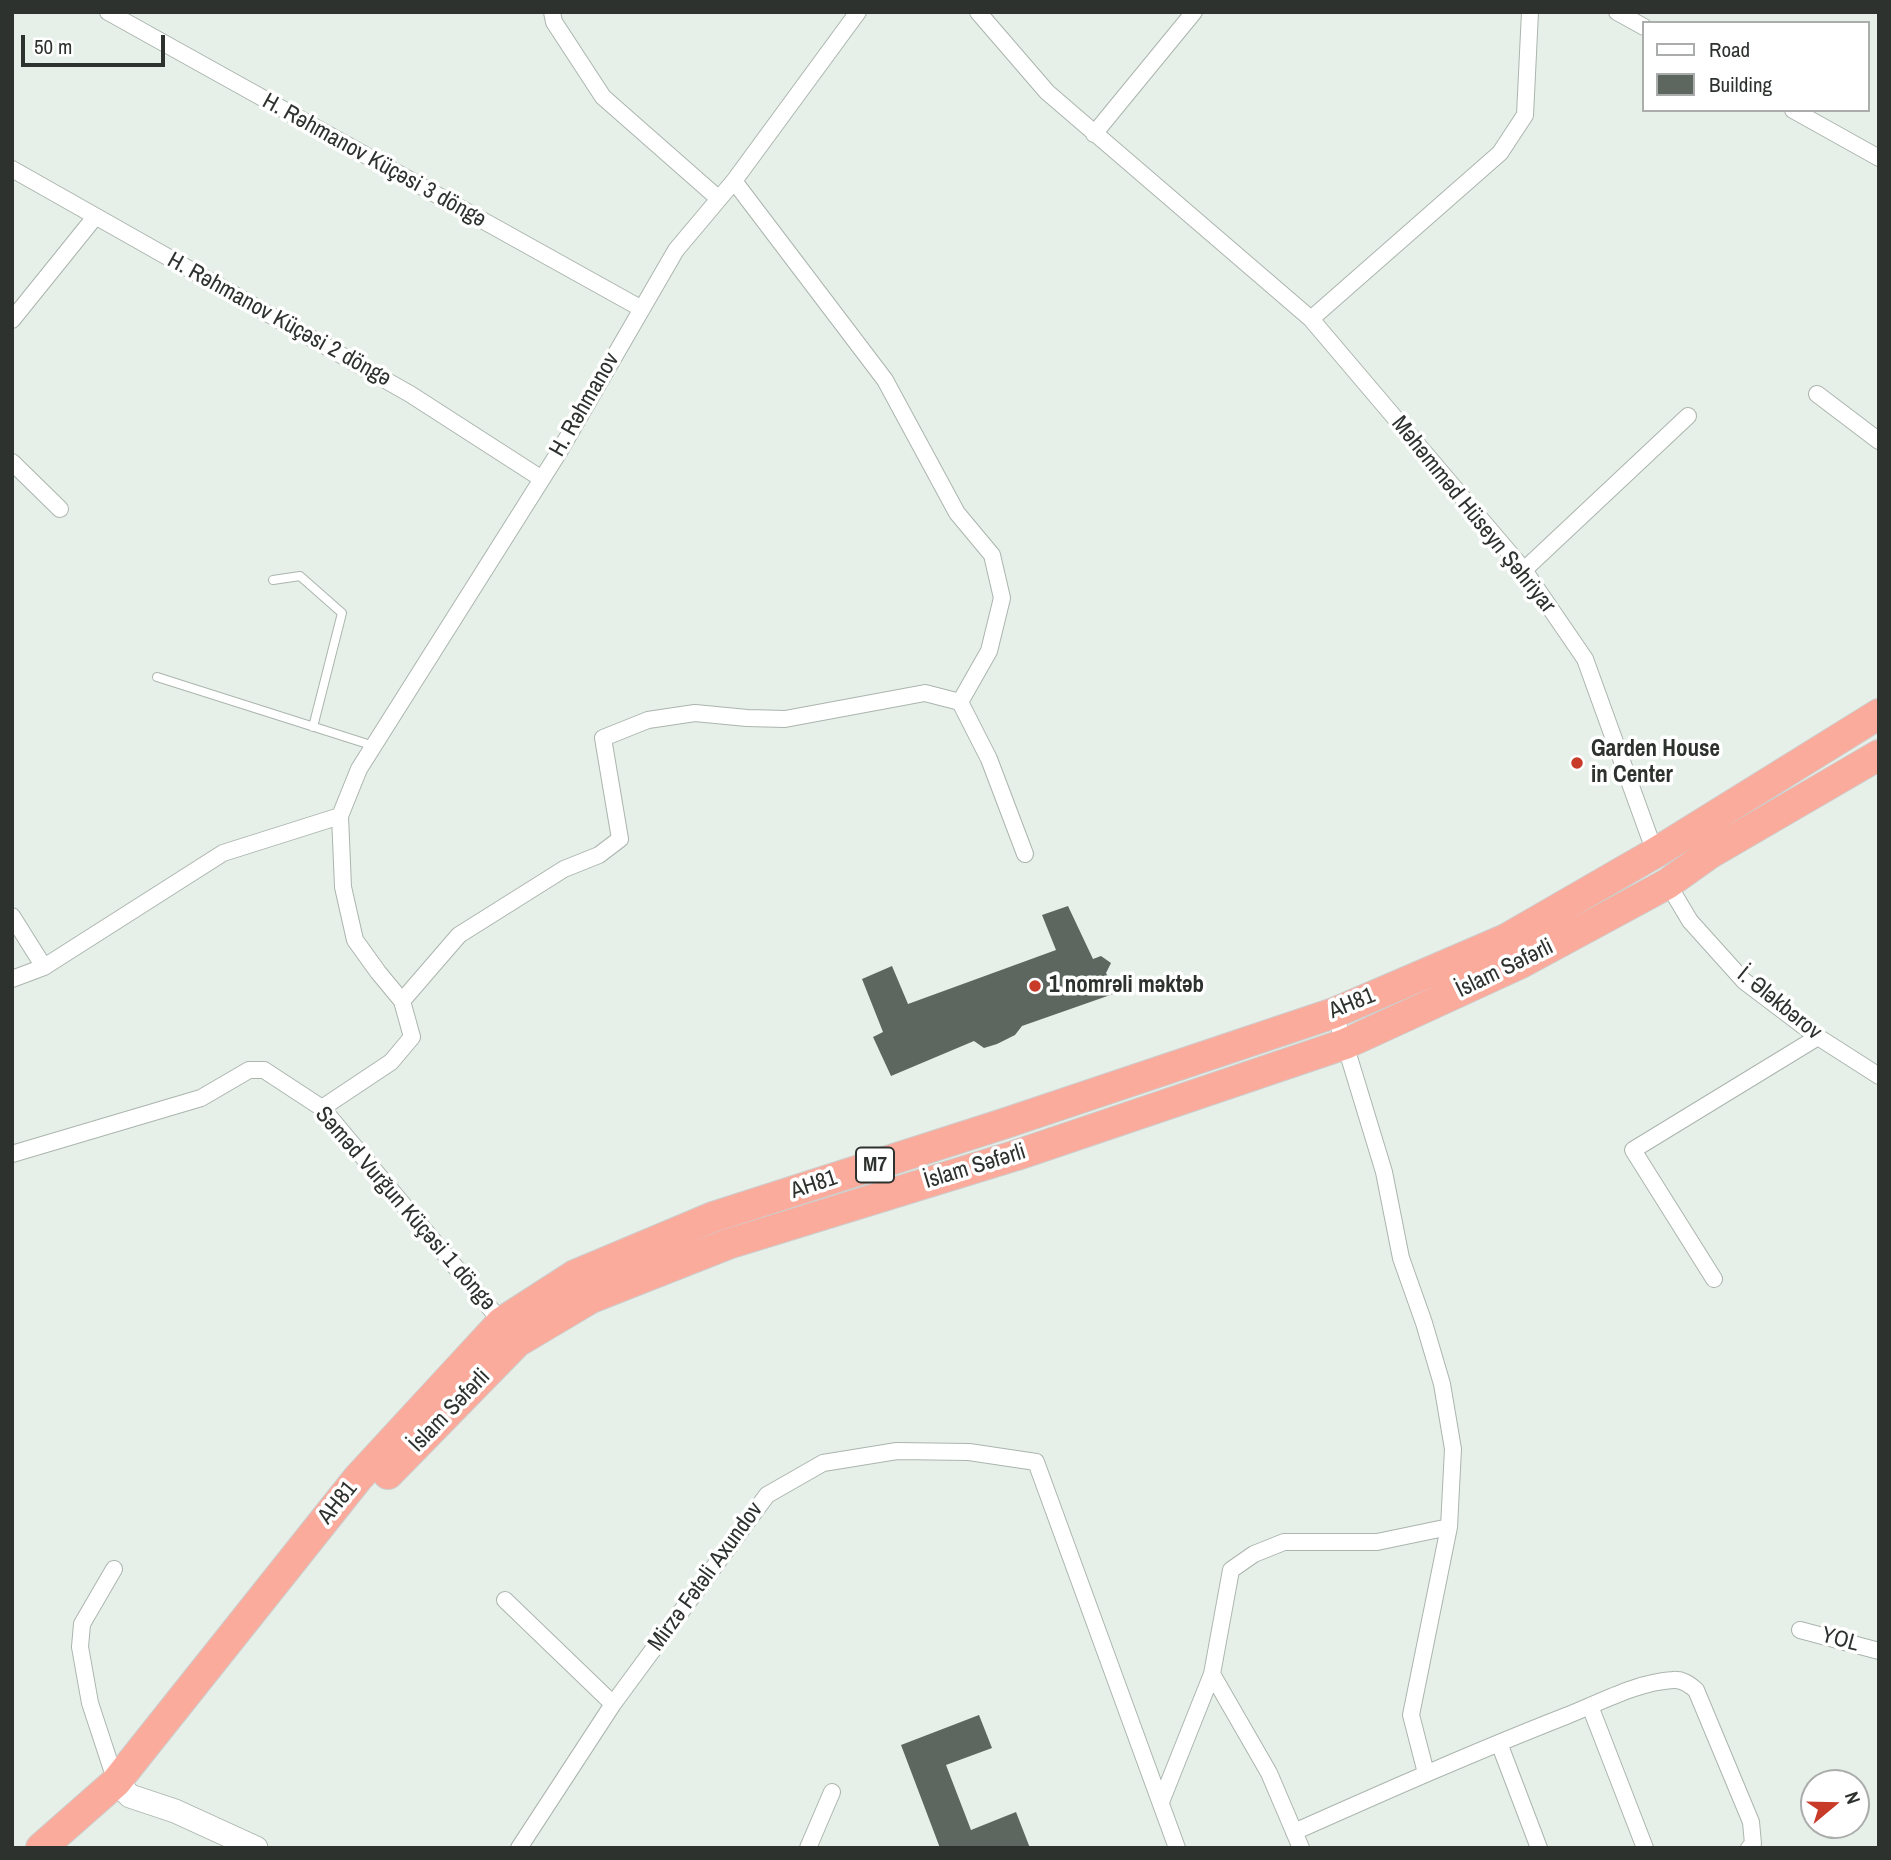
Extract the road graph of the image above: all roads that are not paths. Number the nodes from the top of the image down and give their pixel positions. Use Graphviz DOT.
graph roads {
  1 [pos="108,12"];
  2 [pos="552,12"];
  3 [pos="858,12"];
  4 [pos="978,12"];
  5 [pos="1194,12"];
  6 [pos="1530,12"];
  7 [pos="1617,12"];
  8 [pos="1643,26"];
  9 [pos="1797,112"];
  10 [pos="1094,134"];
  11 [pos="1879,158"];
  12 [pos="12,169"];
  13 [pos="734,181"];
  14 [pos="719,199"];
  15 [pos="95,217"];
  16 [pos="642,309"];
  17 [pos="1311,319"];
  18 [pos="12,320"];
  19 [pos="1817,394"];
  20 [pos="1688,416"];
  21 [pos="1879,442"];
  22 [pos="12,462"];
  23 [pos="542,479"];
  24 [pos="60,509"];
  25 [pos="1524,569"];
  26 [pos="273,580"];
  27 [pos="157,677"];
  28 [pos="960,702"];
  29 [pos="1879,715"];
  30 [pos="313,727"];
  31 [pos="374,746"];
  32 [pos="1879,755"];
  33 [pos="340,816"];
  34 [pos="1655,853"];
  35 [pos="1025,854"];
  36 [pos="1667,884"];
  37 [pos="12,916"];
  38 [pos="44,967"];
  39 [pos="12,979"];
  40 [pos="402,1001"];
  41 [pos="1334,1013"];
  42 [pos="1818,1037"];
  43 [pos="1345,1044"];
  44 [pos="1879,1076"];
  45 [pos="322,1108"];
  46 [pos="12,1154"];
  47 [pos="1714,1279"];
  48 [pos="509,1332"];
  49 [pos="1448,1527"];
  50 [pos="114,1569"];
  51 [pos="505,1600"];
  52 [pos="1800,1630"];
  53 [pos="1879,1651"];
  54 [pos="1212,1674"];
  55 [pos="613,1703"];
  56 [pos="1590,1706"];
  57 [pos="1499,1743"];
  58 [pos="1426,1773"];
  59 [pos="123,1789"];
  60 [pos="832,1792"];
  61 [pos="1161,1802"];
  62 [pos="1294,1832"];
  63 [pos="41,1848"];
  64 [pos="72,1848"];
  65 [pos="256,1848"];
  66 [pos="519,1848"];
  67 [pos="808,1848"];
  68 [pos="1177,1848"];
  69 [pos="1301,1848"];
  70 [pos="1539,1848"];
  71 [pos="1645,1848"];
  72 [pos="1749,1848"];
  1 -- 16 [label="street, H. Rəhmanov Küçəsi 3 döngə"];
  2 -- 14 [label="street"];
  3 -- 13 [label="street, H. Rəhmanov"];
  4 -- 10 [label="street, Məhəmməd Hüseyn Şəhriyar"];
  5 -- 10 [label="street"];
  6 -- 17 [label="street"];
  7 -- 8 [label="street"];
  9 -- 11 [label="street"];
  10 -- 17 [label="street, Məhəmməd Hüseyn Şəhriyar"];
  12 -- 15 [label="street, H. Rəhmanov Küçəsi 2 döngə"];
  13 -- 14 [label="street, H. Rəhmanov"];
  13 -- 28 [label="street"];
  14 -- 16 [label="street, H. Rəhmanov"];
  15 -- 18 [label="street"];
  15 -- 23 [label="street, H. Rəhmanov Küçəsi 2 döngə"];
  16 -- 23 [label="street, H. Rəhmanov"];
  17 -- 25 [label="street, Məhəmməd Hüseyn Şəhriyar"];
  19 -- 21 [label="street"];
  20 -- 25 [label="street"];
  22 -- 24 [label="street"];
  23 -- 31 [label="street, H. Rəhmanov"];
  25 -- 34 [label="street, Məhəmməd Hüseyn Şəhriyar"];
  26 -- 30 [label="lane"];
  27 -- 30 [label="lane"];
  28 -- 35 [label="street"];
  28 -- 40 [label="street"];
  29 -- 34 [label="highway, AH81 / M7"];
  30 -- 31 [label="lane"];
  31 -- 33 [label="street, H. Rəhmanov"];
  32 -- 36 [label="highway, İslam Səfərli / M7"];
  33 -- 38 [label="street"];
  33 -- 40 [label="street"];
  34 -- 36 [label="street, Məhəmməd Hüseyn Şəhriyar"];
  34 -- 41 [label="highway, AH81 / M7"];
  36 -- 42 [label="street, İ. Ələkbərov"];
  36 -- 43 [label="highway, İslam Səfərli / M7"];
  37 -- 38 [label="street"];
  38 -- 39 [label="street"];
  40 -- 45 [label="street"];
  41 -- 43 [label="street"];
  41 -- 48 [label="highway, AH81 / M7"];
  42 -- 44 [label="street, İ. Ələkbərov"];
  42 -- 47 [label="street"];
  43 -- 48 [label="highway, İslam Səfərli / M7"];
  43 -- 49 [label="street"];
  45 -- 46 [label="street, Səməd Vurğun Küçəsi 1 döngə"];
  45 -- 48 [label="street, Səməd Vurğun Küçəsi 1 döngə"];
  48 -- 59 [label="highway, AH81 / M7"];
  49 -- 54 [label="street"];
  49 -- 58 [label="street"];
  50 -- 59 [label="street"];
  51 -- 55 [label="street"];
  52 -- 53 [label="street, YOL"];
  54 -- 61 [label="street"];
  54 -- 62 [label="street"];
  55 -- 61 [label="street, Mirzə Fətəli Axundov"];
  55 -- 66 [label="street, Mirzə Fətəli Axundov"];
  56 -- 57 [label="street"];
  56 -- 71 [label="street"];
  56 -- 72 [label="street"];
  57 -- 58 [label="street"];
  57 -- 70 [label="street"];
  58 -- 62 [label="street"];
  59 -- 63 [label="highway, AH81 / M7"];
  59 -- 64 [label="highway, M7"];
  59 -- 65 [label="main road"];
  60 -- 67 [label="street"];
  61 -- 68 [label="street, Mirzə Fətəli Axundov"];
  62 -- 69 [label="street"];
}
